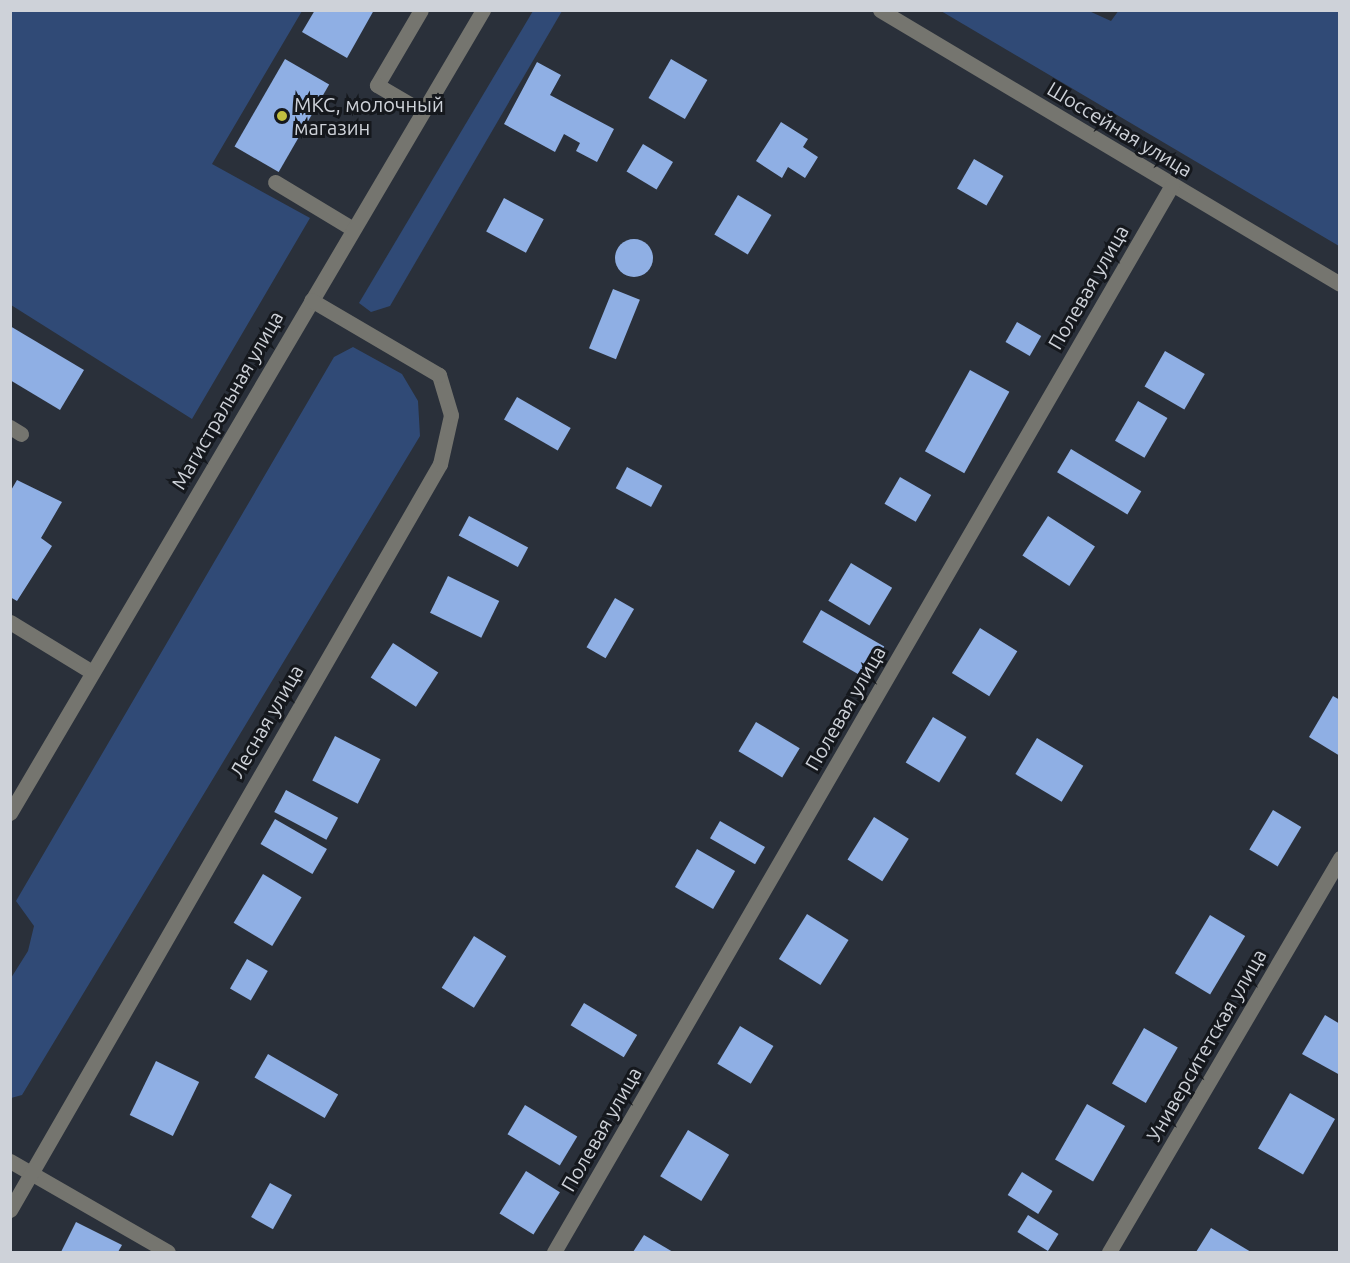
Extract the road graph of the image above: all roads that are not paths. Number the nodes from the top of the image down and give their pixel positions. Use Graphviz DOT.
graph roads {
  1 [pos="421,10"];
  2 [pos="880,10"];
  3 [pos="482,11"];
  4 [pos="423,112"];
  5 [pos="275,182"];
  6 [pos="1172,185"];
  7 [pos="353,229"];
  8 [pos="1340,284"];
  9 [pos="311,300"];
  10 [pos="10,622"];
  11 [pos="92,672"];
  12 [pos="10,813"];
  13 [pos="1340,858"];
  14 [pos="10,1161"];
  15 [pos="30,1172"];
  16 [pos="10,1209"];
  17 [pos="168,1252"];
  18 [pos="554,1252"];
  19 [pos="1109,1252"];
  1 -- 4 [label="street"];
  2 -- 6 [label="street, Шоссейная улица"];
  3 -- 4 [label="street, Магистральная улица"];
  4 -- 7 [label="street, Магистральная улица"];
  5 -- 7 [label="street"];
  6 -- 8 [label="street, Шоссейная улица"];
  6 -- 18 [label="street, Полевая улица"];
  7 -- 9 [label="street, Магистральная улица"];
  9 -- 11 [label="street, Магистральная улица"];
  9 -- 15 [label="street, Лесная улица"];
  10 -- 11 [label="street"];
  11 -- 12 [label="street, Магистральная улица"];
  13 -- 19 [label="street, Университетская улица"];
  14 -- 15 [label="street"];
  15 -- 16 [label="street, Лесная улица"];
  15 -- 17 [label="street"];
}
